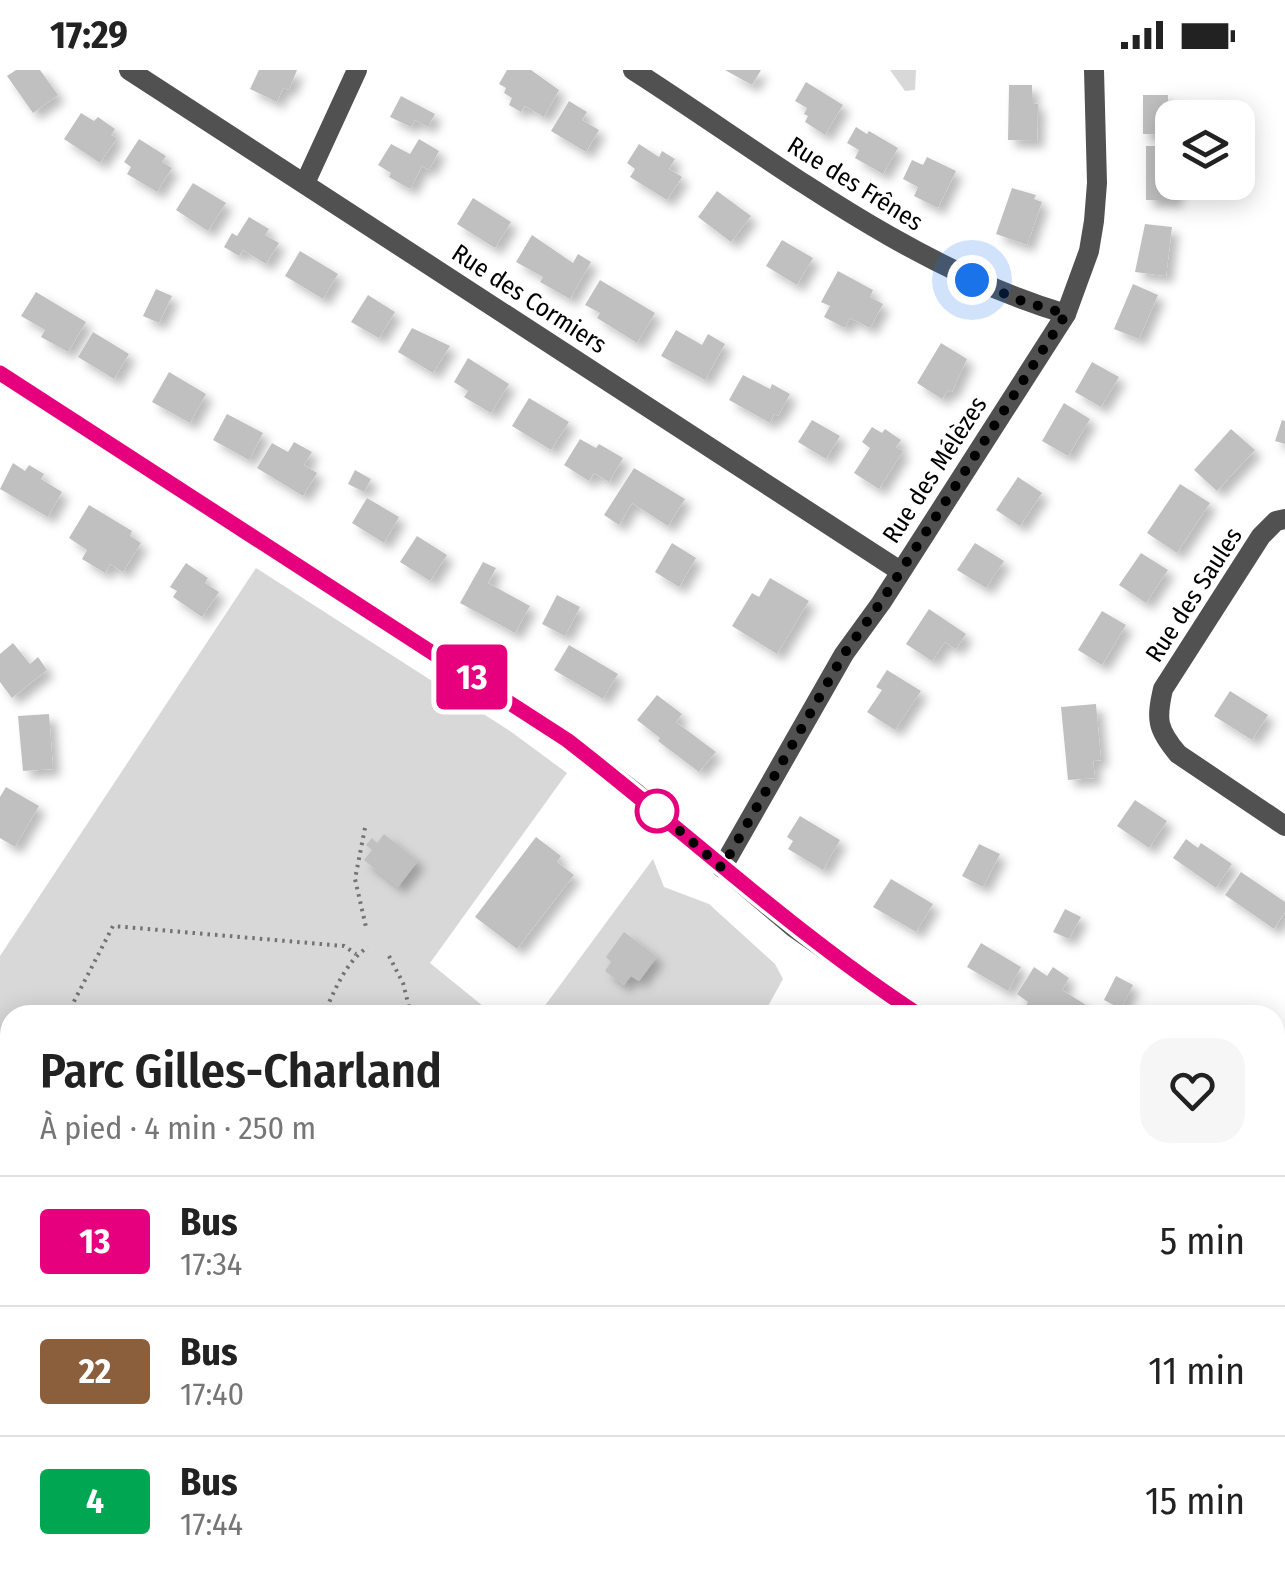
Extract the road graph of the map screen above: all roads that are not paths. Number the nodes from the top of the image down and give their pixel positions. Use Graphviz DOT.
graph roads {
  1 [pos="130,70"];
  2 [pos="357,70"];
  3 [pos="633,70"];
  4 [pos="1094,70"];
  5 [pos="660,78"];
  6 [pos="305,182"];
  7 [pos="1066,314"];
  8 [pos="0,373"];
  9 [pos="1285,520"];
  10 [pos="900,571"];
  11 [pos="1285,826"];
  12 [pos="722,868"];
  13 [pos="905,1005"];
  1 -- 6 [label="street, Rue des Cormiers"];
  2 -- 6 [label="street"];
  3 -- 5 [label="street, Rue des Frênes"];
  4 -- 7 [label="street, Rue des Mélèzes"];
  5 -- 7 [label="street, Rue des Frênes"];
  6 -- 10 [label="street, Rue des Cormiers"];
  7 -- 10 [label="street, Rue des Mélèzes"];
  8 -- 12 [label="street"];
  9 -- 11 [label="street, Rue des Saules"];
  10 -- 12 [label="street, Rue des Mélèzes"];
  12 -- 13 [label="street"];
}
